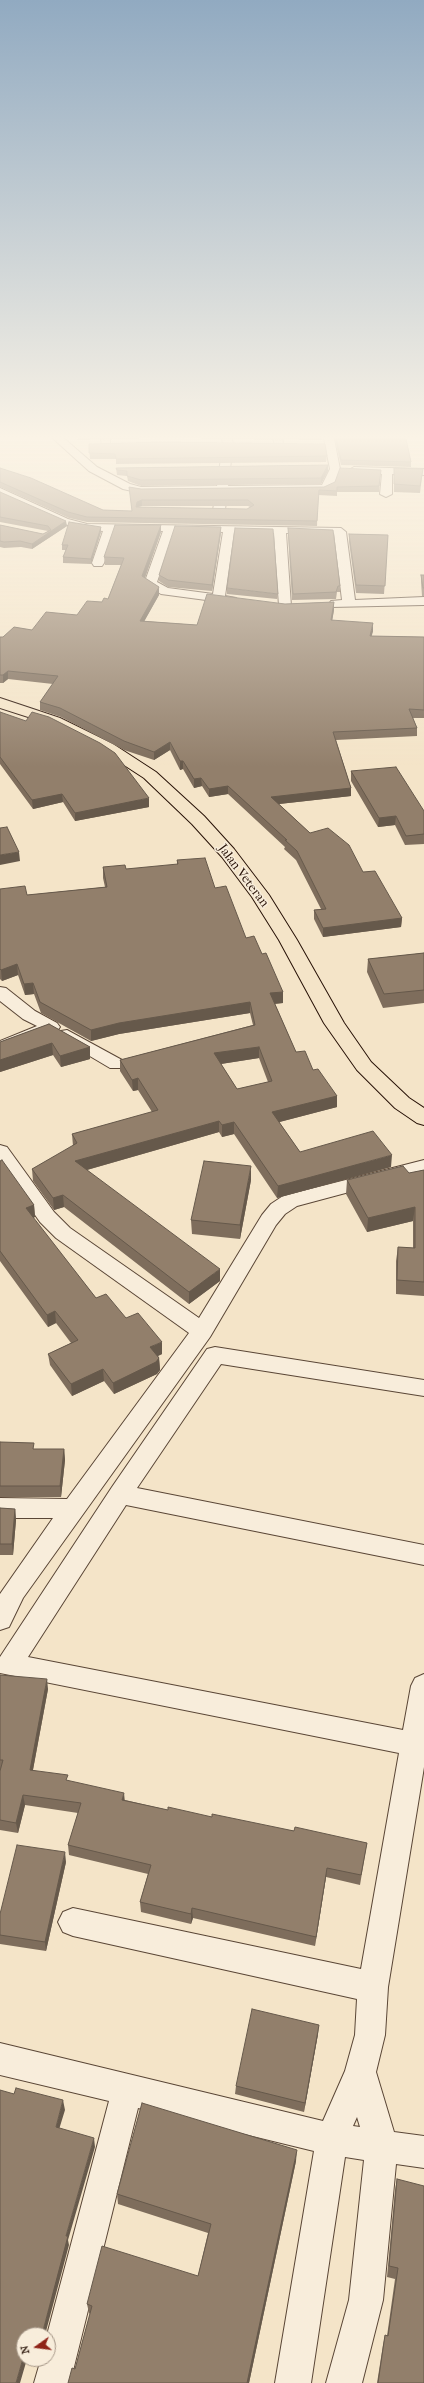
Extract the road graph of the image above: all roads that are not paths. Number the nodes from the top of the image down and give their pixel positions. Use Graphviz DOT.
graph roads {
  1 [pos="104,545"];
  2 [pos="164,545"];
  3 [pos="226,545"];
  4 [pos="281,545"];
  5 [pos="342,545"];
  6 [pos="98,563"];
  7 [pos="218,599"];
  8 [pos="424,601"];
  9 [pos="248,602"];
  10 [pos="270,604"];
  11 [pos="349,604"];
  12 [pos="321,605"];
  13 [pos="285,606"];
  14 [pos="300,606"];
  15 [pos="0,703"];
  16 [pos="0,992"];
  17 [pos="50,1027"];
  18 [pos="0,1047"];
  19 [pos="116,1064"];
  20 [pos="424,1118"];
  21 [pos="3,1161"];
  22 [pos="424,1166"];
  23 [pos="202,1331"];
  24 [pos="424,1388"];
  25 [pos="120,1494"];
  26 [pos="0,1508"];
  27 [pos="75,1508"];
  28 [pos="424,1555"];
  29 [pos="0,1617"];
  30 [pos="424,1686"];
  31 [pos="414,1744"];
  32 [pos="72,1922"];
  33 [pos="373,1987"];
  34 [pos="0,2059"];
  35 [pos="360,2072"];
  36 [pos="127,2091"];
  37 [pos="332,2140"];
  38 [pos="382,2147"];
  39 [pos="424,2152"];
  40 [pos="52,2383"];
  41 [pos="293,2383"];
  42 [pos="344,2383"];
  1 -- 6 [label="street"];
  2 -- 7 [label="street"];
  3 -- 7 [label="street"];
  4 -- 13 [label="street"];
  5 -- 11 [label="street"];
  7 -- 9 [label="street"];
  8 -- 11 [label="street"];
  10 -- 13 [label="street"];
  11 -- 12 [label="street"];
  13 -- 14 [label="street"];
  15 -- 20 [label="highway, Jalan Veteran"];
  16 -- 17 [label="street"];
  17 -- 18 [label="street"];
  17 -- 19 [label="street"];
  21 -- 23 [label="street"];
  22 -- 23 [label="street"];
  23 -- 27 [label="street"];
  24 -- 25 [label="street"];
  25 -- 28 [label="street"];
  25 -- 31 [label="street"];
  26 -- 27 [label="street"];
  27 -- 29 [label="street"];
  30 -- 31 [label="street"];
  31 -- 33 [label="street"];
  32 -- 33 [label="street"];
  33 -- 35 [label="street"];
  34 -- 36 [label="street"];
  35 -- 37 [label="street"];
  35 -- 38 [label="street"];
  36 -- 37 [label="street"];
  36 -- 40 [label="street"];
  37 -- 38 [label="street"];
  37 -- 41 [label="street"];
  38 -- 39 [label="street"];
  38 -- 42 [label="street"];
}
